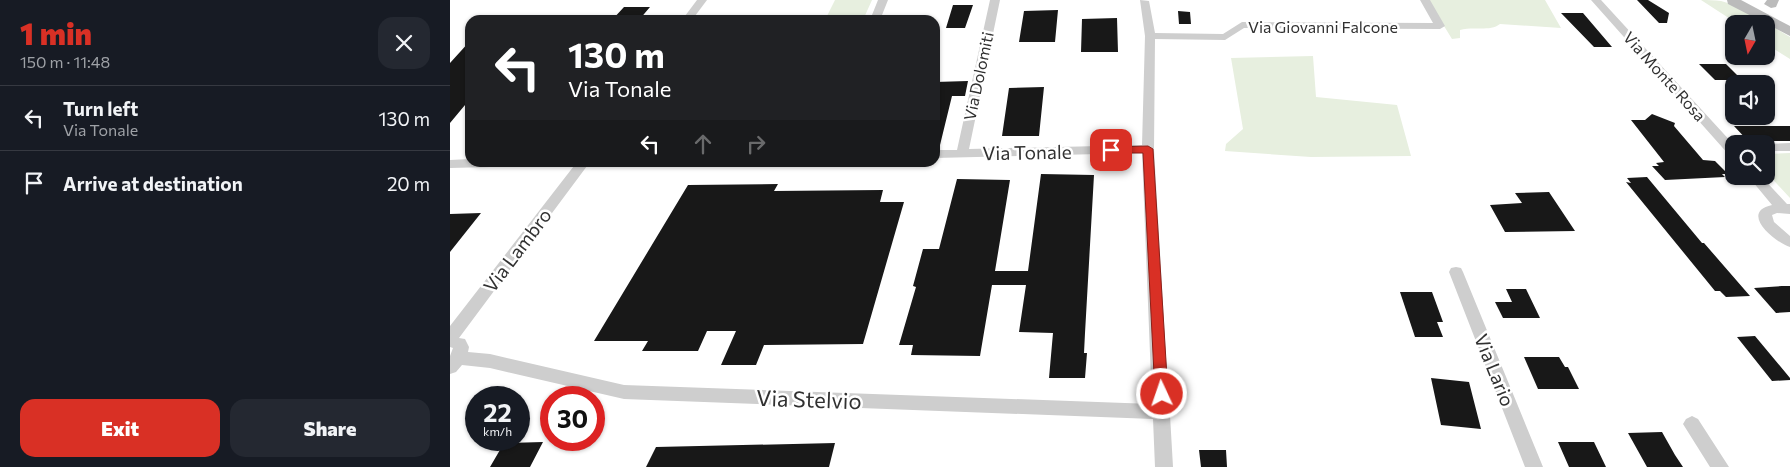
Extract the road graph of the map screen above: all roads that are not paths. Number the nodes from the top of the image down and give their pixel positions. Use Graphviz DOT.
graph roads {
  1 [pos="702,0"];
  2 [pos="883,0"];
  3 [pos="995,0"];
  4 [pos="1145,0"];
  5 [pos="1425,0"];
  6 [pos="1596,0"];
  7 [pos="1732,1"];
  8 [pos="1772,2"];
  9 [pos="691,15"];
  10 [pos="877,15"];
  11 [pos="1790,24"];
  12 [pos="1790,32"];
  13 [pos="1150,36"];
  14 [pos="1725,141"];
  15 [pos="1775,147"];
  16 [pos="1790,147"];
  17 [pos="1148,149"];
  18 [pos="962,153"];
  19 [pos="940,154"];
  20 [pos="450,164"];
  21 [pos="465,164"];
  22 [pos="580,167"];
  23 [pos="1763,185"];
  24 [pos="1786,208"];
  25 [pos="1790,242"];
  26 [pos="1456,272"];
  27 [pos="450,339"];
  28 [pos="454,362"];
  29 [pos="1162,412"];
  30 [pos="1692,424"];
  31 [pos="1164,467"];
  32 [pos="1534,467"];
  33 [pos="1720,467"];
  1 -- 9 [label="street"];
  2 -- 10 [label="street"];
  3 -- 18 [label="street, Via Dolomiti"];
  4 -- 13 [label="street"];
  5 -- 13 [label="street, Via Giovanni Falcone"];
  6 -- 14 [label="street, Via Monte Rosa"];
  7 -- 8 [label="main road"];
  7 -- 12 [label="main road"];
  8 -- 11 [label="main road"];
  13 -- 17 [label="street"];
  15 -- 16 [label="street"];
  17 -- 18 [label="street, Via Tonale"];
  17 -- 29 [label="street"];
  18 -- 19 [label="street, Via Tonale"];
  20 -- 21 [label="street"];
  22 -- 27 [label="street, Via Lambro"];
  23 -- 24 [label="street"];
  24 -- 25 [label="street"];
  26 -- 32 [label="street, Via Lario"];
  27 -- 28 [label="street"];
  28 -- 29 [label="street, Via Stelvio"];
  29 -- 31 [label="street"];
  30 -- 33 [label="street"];
}
